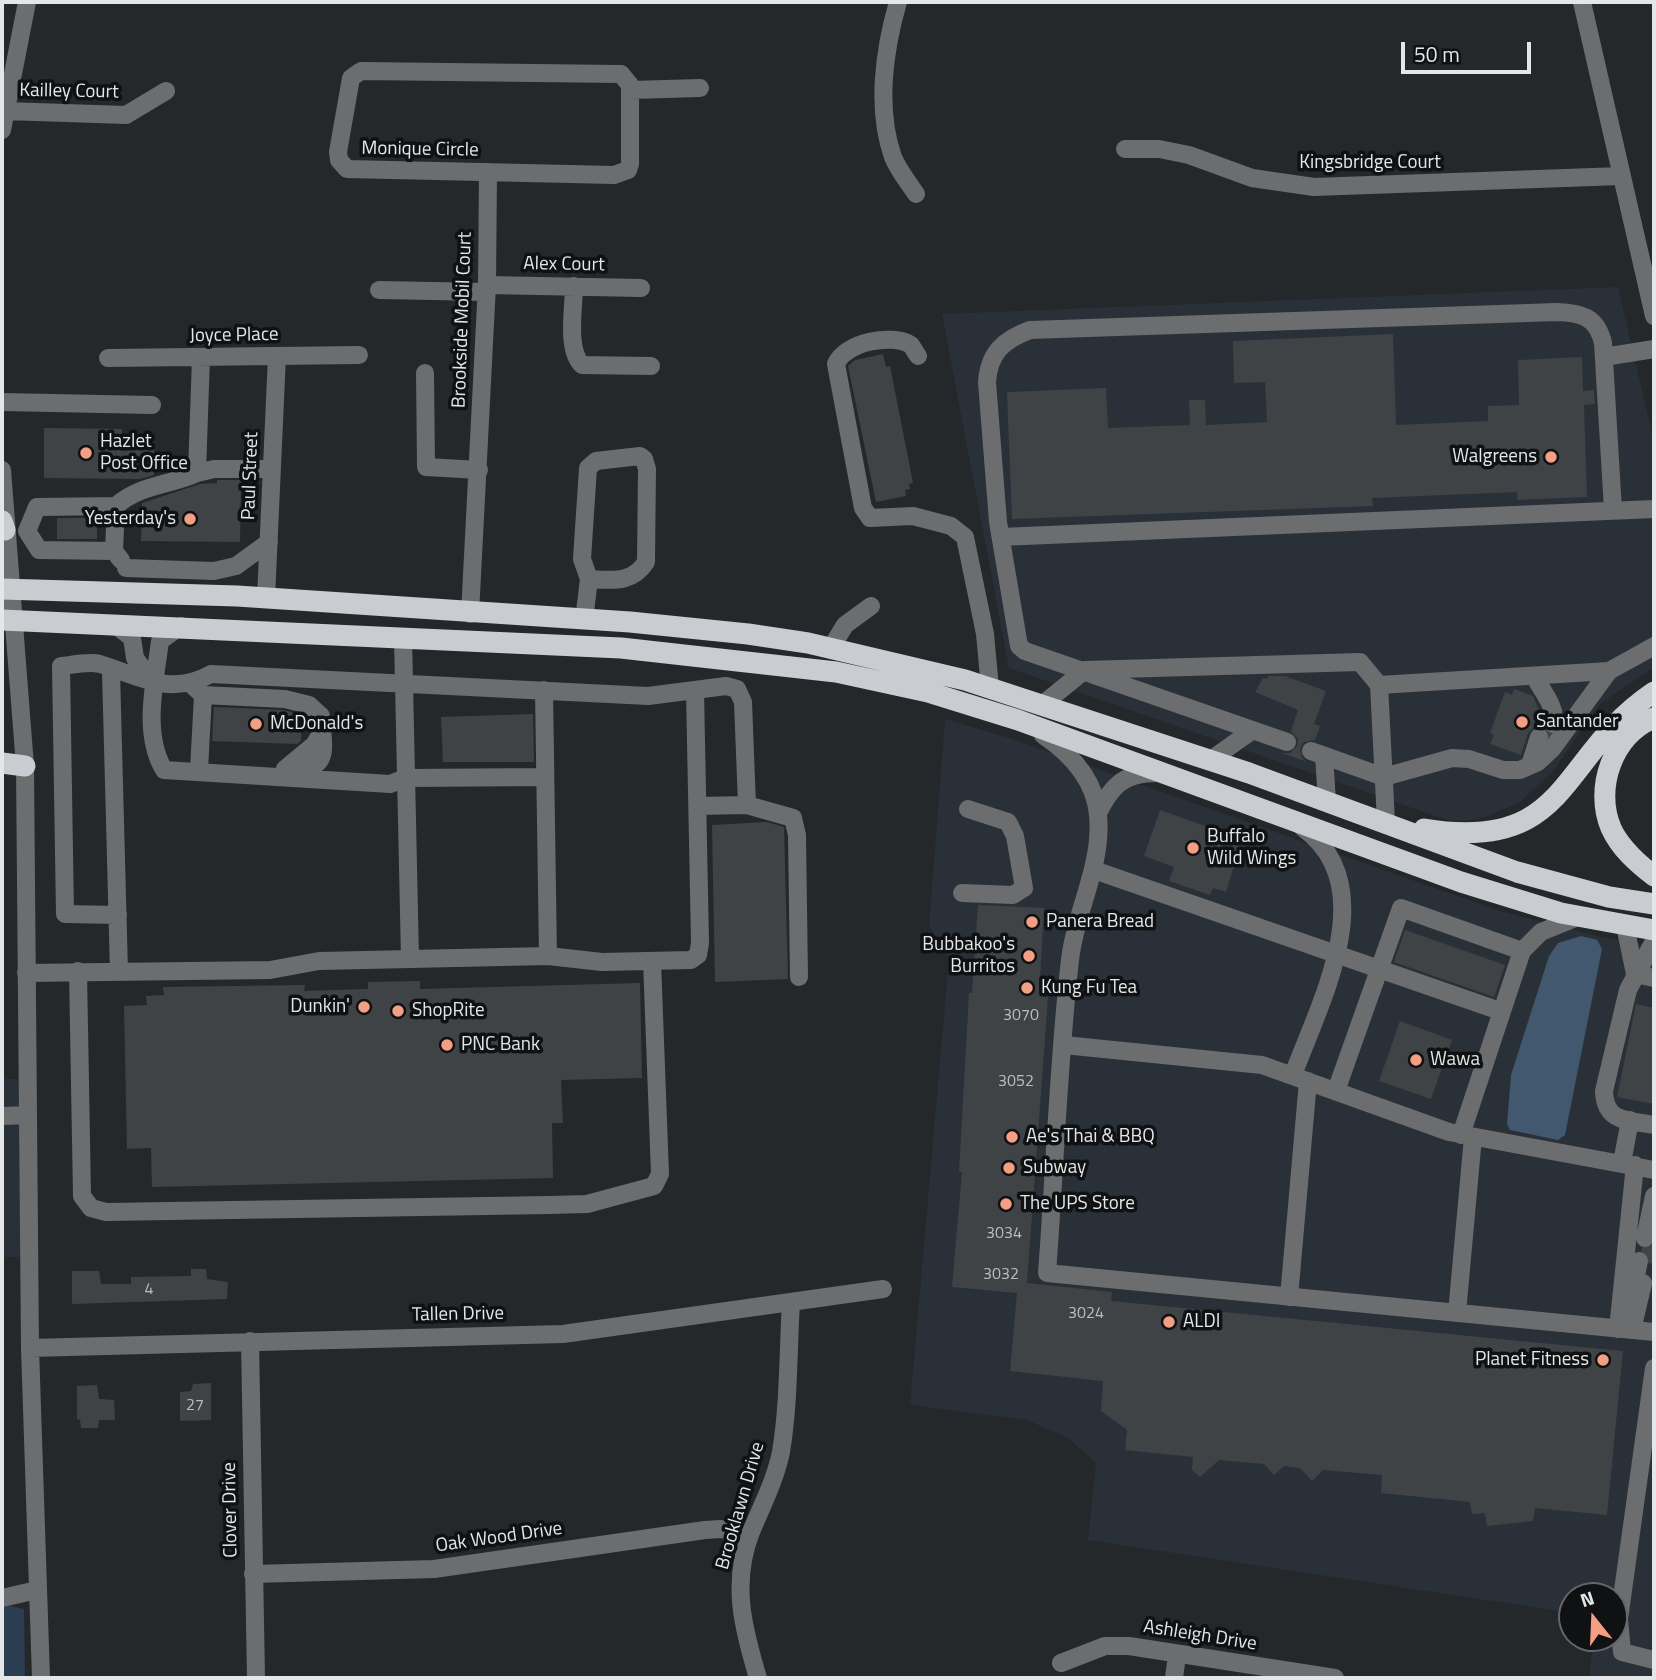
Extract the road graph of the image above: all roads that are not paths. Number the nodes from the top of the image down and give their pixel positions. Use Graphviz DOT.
graph roads {
  1 [pos="27,2"];
  2 [pos="898,2"];
  3 [pos="1582,2"];
  4 [pos="700,88"];
  5 [pos="166,90"];
  6 [pos="631,90"];
  7 [pos="5,111"];
  8 [pos="2,130"];
  9 [pos="1125,149"];
  10 [pos="488,172"];
  11 [pos="1621,176"];
  12 [pos="916,194"];
  13 [pos="574,286"];
  14 [pos="642,288"];
  15 [pos="486,289"];
  16 [pos="379,290"];
  17 [pos="1653,305"];
  18 [pos="1654,349"];
  19 [pos="359,355"];
  20 [pos="277,356"];
  21 [pos="918,356"];
  22 [pos="201,357"];
  23 [pos="1604,357"];
  24 [pos="108,358"];
  25 [pos="651,366"];
  26 [pos="425,373"];
  27 [pos="2,402"];
  28 [pos="152,405"];
  29 [pos="272,469"];
  30 [pos="2,470"];
  31 [pos="479,470"];
  32 [pos="197,473"];
  33 [pos="116,506"];
  34 [pos="1654,509"];
  35 [pos="1613,510"];
  36 [pos="4,526"];
  37 [pos="27,531"];
  38 [pos="1001,537"];
  39 [pos="269,542"];
  40 [pos="114,551"];
  41 [pos="127,568"];
  42 [pos="214,571"];
  43 [pos="589,579"];
  44 [pos="6,589"];
  45 [pos="126,593"];
  46 [pos="212,596"];
  47 [pos="266,598"];
  48 [pos="871,606"];
  49 [pos="470,614"];
  50 [pos="7,620"];
  51 [pos="584,620"];
  52 [pos="114,624"];
  53 [pos="181,626"];
  54 [pos="403,637"];
  55 [pos="1654,646"];
  56 [pos="831,648"];
  57 [pos="1085,670"];
  58 [pos="111,671"];
  59 [pos="1609,671"];
  60 [pos="1534,676"];
  61 [pos="152,682"];
  62 [pos="402,685"];
  63 [pos="1379,685"];
  64 [pos="990,688"];
  65 [pos="197,690"];
  66 [pos="544,690"];
  67 [pos="695,691"];
  68 [pos="1654,692"];
  69 [pos="1042,705"];
  70 [pos="1654,718"];
  71 [pos="1029,725"];
  72 [pos="1252,730"];
  73 [pos="1286,742"];
  74 [pos="1209,761"];
  75 [pos="2,763"];
  76 [pos="1529,765"];
  77 [pos="25,766"];
  78 [pos="199,770"];
  79 [pos="237,773"];
  80 [pos="1161,773"];
  81 [pos="545,777"];
  82 [pos="1384,777"];
  83 [pos="406,778"];
  84 [pos="1327,801"];
  85 [pos="698,806"];
  86 [pos="747,806"];
  87 [pos="968,809"];
  88 [pos="1098,813"];
  89 [pos="1295,821"];
  90 [pos="1389,823"];
  91 [pos="1094,870"];
  92 [pos="1654,876"];
  93 [pos="962,893"];
  94 [pos="1654,904"];
  95 [pos="118,915"];
  96 [pos="1578,917"];
  97 [pos="1625,926"];
  98 [pos="1654,930"];
  99 [pos="1654,941"];
  100 [pos="1522,951"];
  101 [pos="1338,955"];
  102 [pos="548,956"];
  103 [pos="410,959"];
  104 [pos="652,961"];
  105 [pos="1379,969"];
  106 [pos="78,971"];
  107 [pos="119,972"];
  108 [pos="26,973"];
  109 [pos="1636,974"];
  110 [pos="799,977"];
  111 [pos="1654,978"];
  112 [pos="1500,1011"];
  113 [pos="1064,1045"];
  114 [pos="1301,1078"];
  115 [pos="1336,1091"];
  116 [pos="28,1115"];
  117 [pos="2,1116"];
  118 [pos="1630,1120"];
  119 [pos="1654,1125"];
  120 [pos="1467,1136"];
  121 [pos="1629,1164"];
  122 [pos="1654,1170"];
  123 [pos="1654,1196"];
  124 [pos="1651,1237"];
  125 [pos="1647,1265"];
  126 [pos="883,1289"];
  127 [pos="1289,1297"];
  128 [pos="791,1302"];
  129 [pos="1457,1313"];
  130 [pos="1634,1330"];
  131 [pos="250,1341"];
  132 [pos="30,1348"];
  133 [pos="1654,1368"];
  134 [pos="750,1535"];
  135 [pos="253,1574"];
  136 [pos="37,1590"];
  137 [pos="2,1598"];
  138 [pos="1177,1655"];
  139 [pos="1654,1660"];
  140 [pos="1061,1663"];
  141 [pos="41,1678"];
  142 [pos="256,1678"];
  143 [pos="758,1678"];
  144 [pos="1174,1678"];
  145 [pos="1335,1678"];
  1 -- 7 [label="street"];
  2 -- 12 [label="street"];
  3 -- 11 [label="street"];
  4 -- 6 [label="street"];
  5 -- 7 [label="street, Kailley Court"];
  6 -- 10 [label="street, Monique Circle"];
  6 -- 10 [label="street, Monique Circle"];
  7 -- 8 [label="street"];
  9 -- 11 [label="street, Kingsbridge Court"];
  10 -- 15 [label="street, Brookside Mobil Court"];
  11 -- 17 [label="street"];
  13 -- 14 [label="street, Alex Court"];
  13 -- 15 [label="street, Alex Court"];
  13 -- 25 [label="street"];
  15 -- 16 [label="street, Alex Court"];
  15 -- 31 [label="street, Brookside Mobil Court"];
  18 -- 23 [label="street"];
  19 -- 20 [label="street, Joyce Place"];
  20 -- 22 [label="street, Joyce Place"];
  20 -- 29 [label="street, Paul Street"];
  21 -- 64 [label="street"];
  22 -- 24 [label="street, Joyce Place"];
  22 -- 32 [label="street"];
  23 -- 35 [label="street"];
  23 -- 38 [label="street"];
  26 -- 31 [label="street"];
  27 -- 28 [label="street"];
  29 -- 32 [label="street"];
  29 -- 39 [label="street, Paul Street"];
  30 -- 36 [label="street"];
  31 -- 49 [label="street, Brookside Mobil Court"];
  32 -- 33 [label="street"];
  33 -- 37 [label="street"];
  33 -- 40 [label="street"];
  34 -- 35 [label="street"];
  35 -- 38 [label="street"];
  36 -- 37 [label="street"];
  36 -- 44 [label="street"];
  37 -- 40 [label="street"];
  38 -- 57 [label="street"];
  39 -- 42 [label="street"];
  39 -- 47 [label="street, Paul Street"];
  40 -- 41 [label="street"];
  41 -- 42 [label="street"];
  41 -- 45 [label="street"];
  42 -- 46 [label="street"];
  43 -- 43 [label="street"];
  43 -- 51 [label="street"];
  44 -- 45 [label="highway"];
  44 -- 50 [label="street"];
  45 -- 46 [label="highway"];
  46 -- 47 [label="highway"];
  47 -- 49 [label="highway"];
  48 -- 56 [label="street"];
  49 -- 51 [label="highway"];
  50 -- 52 [label="highway"];
  50 -- 77 [label="street"];
  51 -- 56 [label="highway"];
  52 -- 53 [label="highway"];
  52 -- 61 [label="street"];
  53 -- 54 [label="highway"];
  53 -- 61 [label="street"];
  54 -- 62 [label="street"];
  54 -- 71 [label="highway"];
  55 -- 59 [label="street"];
  56 -- 64 [label="highway"];
  57 -- 63 [label="street"];
  57 -- 69 [label="street"];
  57 -- 72 [label="street"];
  58 -- 61 [label="street"];
  58 -- 95 [label="street"];
  58 -- 95 [label="street"];
  59 -- 60 [label="street"];
  59 -- 76 [label="street"];
  60 -- 63 [label="street"];
  60 -- 76 [label="street"];
  61 -- 65 [label="street"];
  61 -- 78 [label="street"];
  62 -- 65 [label="street"];
  62 -- 66 [label="street"];
  62 -- 83 [label="street"];
  63 -- 82 [label="street"];
  64 -- 69 [label="highway"];
  65 -- 78 [label="street"];
  65 -- 79 [label="street"];
  66 -- 67 [label="street"];
  66 -- 81 [label="street"];
  67 -- 85 [label="street"];
  67 -- 86 [label="street"];
  68 -- 90 [label="highway"];
  69 -- 74 [label="highway"];
  70 -- 92 [label="highway"];
  71 -- 80 [label="highway"];
  71 -- 88 [label="street"];
  72 -- 73 [label="street"];
  72 -- 74 [label="street"];
  74 -- 84 [label="highway"];
  75 -- 77 [label="highway"];
  76 -- 82 [label="street"];
  77 -- 108 [label="street"];
  78 -- 79 [label="street"];
  79 -- 83 [label="street"];
  80 -- 88 [label="street"];
  80 -- 89 [label="highway"];
  81 -- 83 [label="street"];
  81 -- 102 [label="street"];
  82 -- 84 [label="street"];
  82 -- 90 [label="street"];
  83 -- 103 [label="street"];
  84 -- 90 [label="highway"];
  85 -- 86 [label="street"];
  85 -- 104 [label="street"];
  86 -- 110 [label="street"];
  87 -- 93 [label="street"];
  88 -- 91 [label="street"];
  89 -- 96 [label="highway"];
  89 -- 101 [label="street"];
  90 -- 94 [label="highway"];
  91 -- 101 [label="street"];
  91 -- 113 [label="street"];
  95 -- 107 [label="street"];
  96 -- 97 [label="highway"];
  96 -- 100 [label="street"];
  97 -- 98 [label="highway"];
  97 -- 109 [label="street"];
  99 -- 109 [label="street"];
  100 -- 105 [label="street"];
  100 -- 112 [label="street"];
  101 -- 105 [label="street"];
  101 -- 114 [label="street"];
  102 -- 103 [label="street"];
  102 -- 104 [label="street"];
  103 -- 107 [label="street"];
  104 -- 106 [label="street"];
  105 -- 112 [label="street"];
  105 -- 115 [label="street"];
  106 -- 107 [label="street"];
  106 -- 108 [label="street"];
  108 -- 116 [label="street"];
  109 -- 111 [label="street"];
  109 -- 118 [label="street"];
  112 -- 120 [label="street"];
  113 -- 114 [label="street"];
  113 -- 127 [label="street"];
  114 -- 115 [label="street"];
  114 -- 127 [label="street"];
  115 -- 120 [label="street"];
  116 -- 117 [label="street"];
  116 -- 132 [label="street"];
  118 -- 119 [label="street"];
  118 -- 121 [label="street"];
  120 -- 121 [label="street"];
  120 -- 129 [label="street"];
  121 -- 122 [label="street"];
  121 -- 130 [label="street"];
  123 -- 124 [label="street"];
  125 -- 130 [label="street"];
  126 -- 128 [label="street, Tallen Drive"];
  127 -- 129 [label="street"];
  128 -- 131 [label="street, Tallen Drive"];
  128 -- 134 [label="street, Brooklawn Drive"];
  129 -- 130 [label="street"];
  131 -- 132 [label="street, Tallen Drive"];
  131 -- 135 [label="street, Clover Drive"];
  132 -- 136 [label="street"];
  133 -- 139 [label="street"];
  134 -- 135 [label="street, Oak Wood Drive"];
  134 -- 143 [label="street, Brooklawn Drive"];
  135 -- 142 [label="street, Clover Drive"];
  136 -- 137 [label="street"];
  136 -- 141 [label="street"];
  138 -- 140 [label="street, Ashleigh Drive"];
  138 -- 144 [label="street"];
  138 -- 145 [label="street, Ashleigh Drive"];
}
